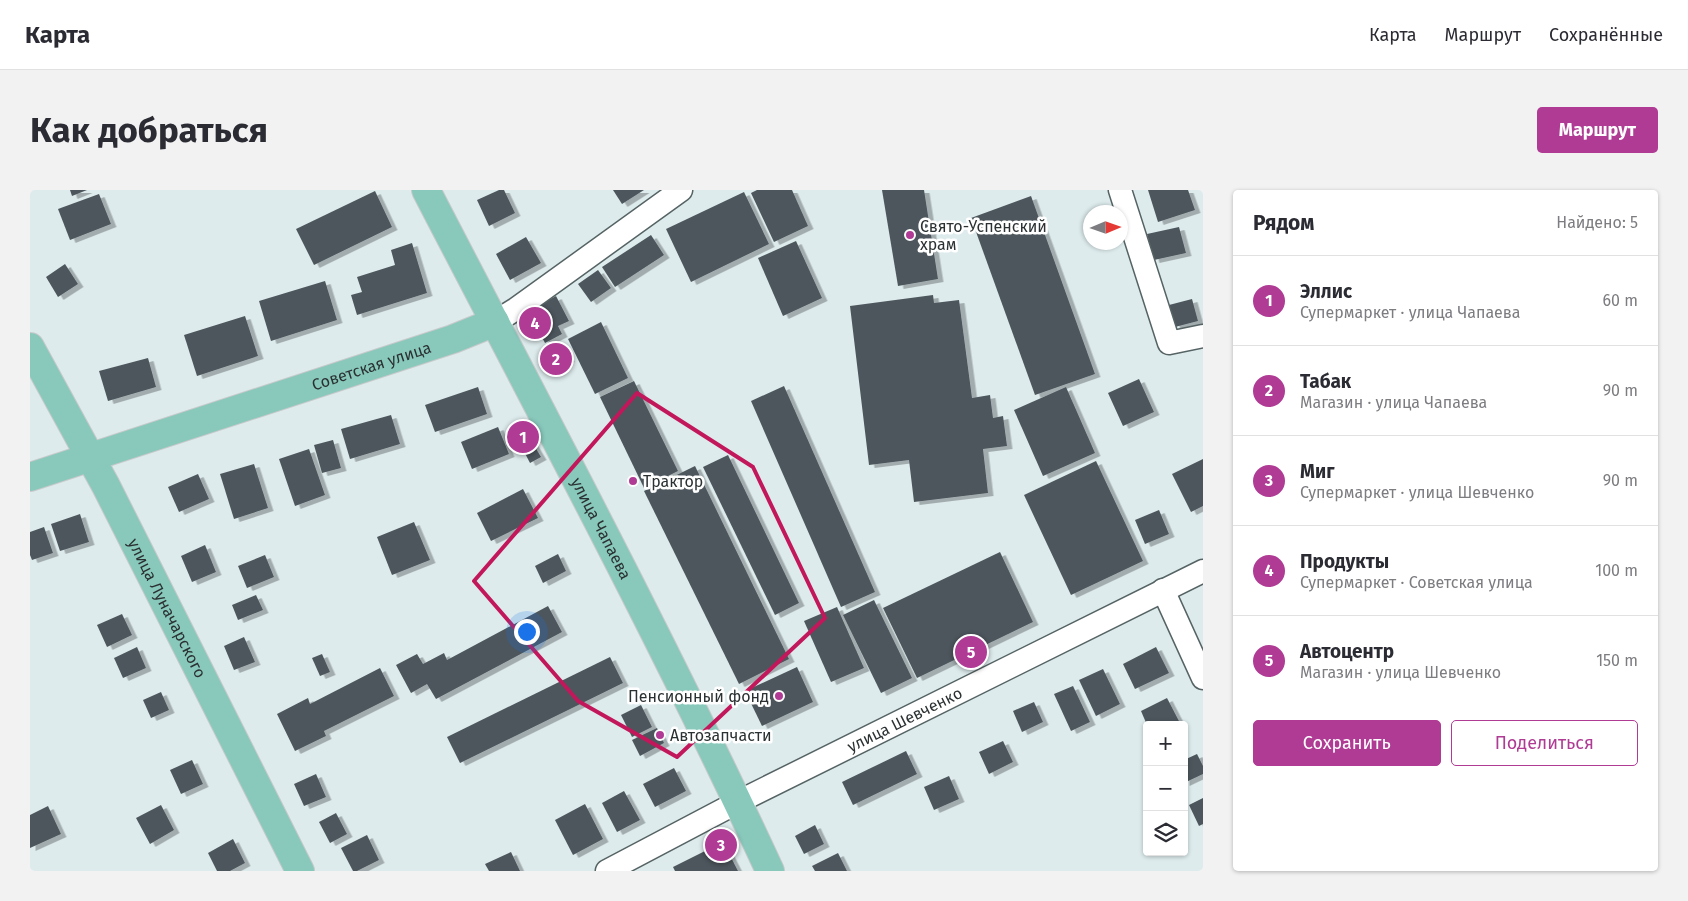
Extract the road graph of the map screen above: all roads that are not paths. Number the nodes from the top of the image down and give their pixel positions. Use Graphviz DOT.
graph roads {
  1 [pos="426,190"];
  2 [pos="681,190"];
  3 [pos="1120,190"];
  4 [pos="495,322"];
  5 [pos="1203,336"];
  6 [pos="30,347"];
  7 [pos="90,456"];
  8 [pos="30,477"];
  9 [pos="1203,571"];
  10 [pos="1163,590"];
  11 [pos="1203,678"];
  12 [pos="738,802"];
  13 [pos="300,871"];
  14 [pos="607,871"];
  15 [pos="770,871"];
  1 -- 4 [label="main road, улица Чапаева"];
  2 -- 4 [label="street, Советская улица"];
  3 -- 5 [label="street"];
  4 -- 7 [label="main road, Советская улица"];
  4 -- 12 [label="main road, улица Чапаева"];
  6 -- 7 [label="main road, улица Луначарского"];
  7 -- 8 [label="main road, Советская улица"];
  7 -- 13 [label="main road, улица Луначарского"];
  9 -- 10 [label="street, улица Шевченко"];
  10 -- 11 [label="street"];
  10 -- 12 [label="street, улица Шевченко"];
  12 -- 14 [label="street, улица Шевченко"];
  12 -- 15 [label="main road, улица Чапаева"];
}
